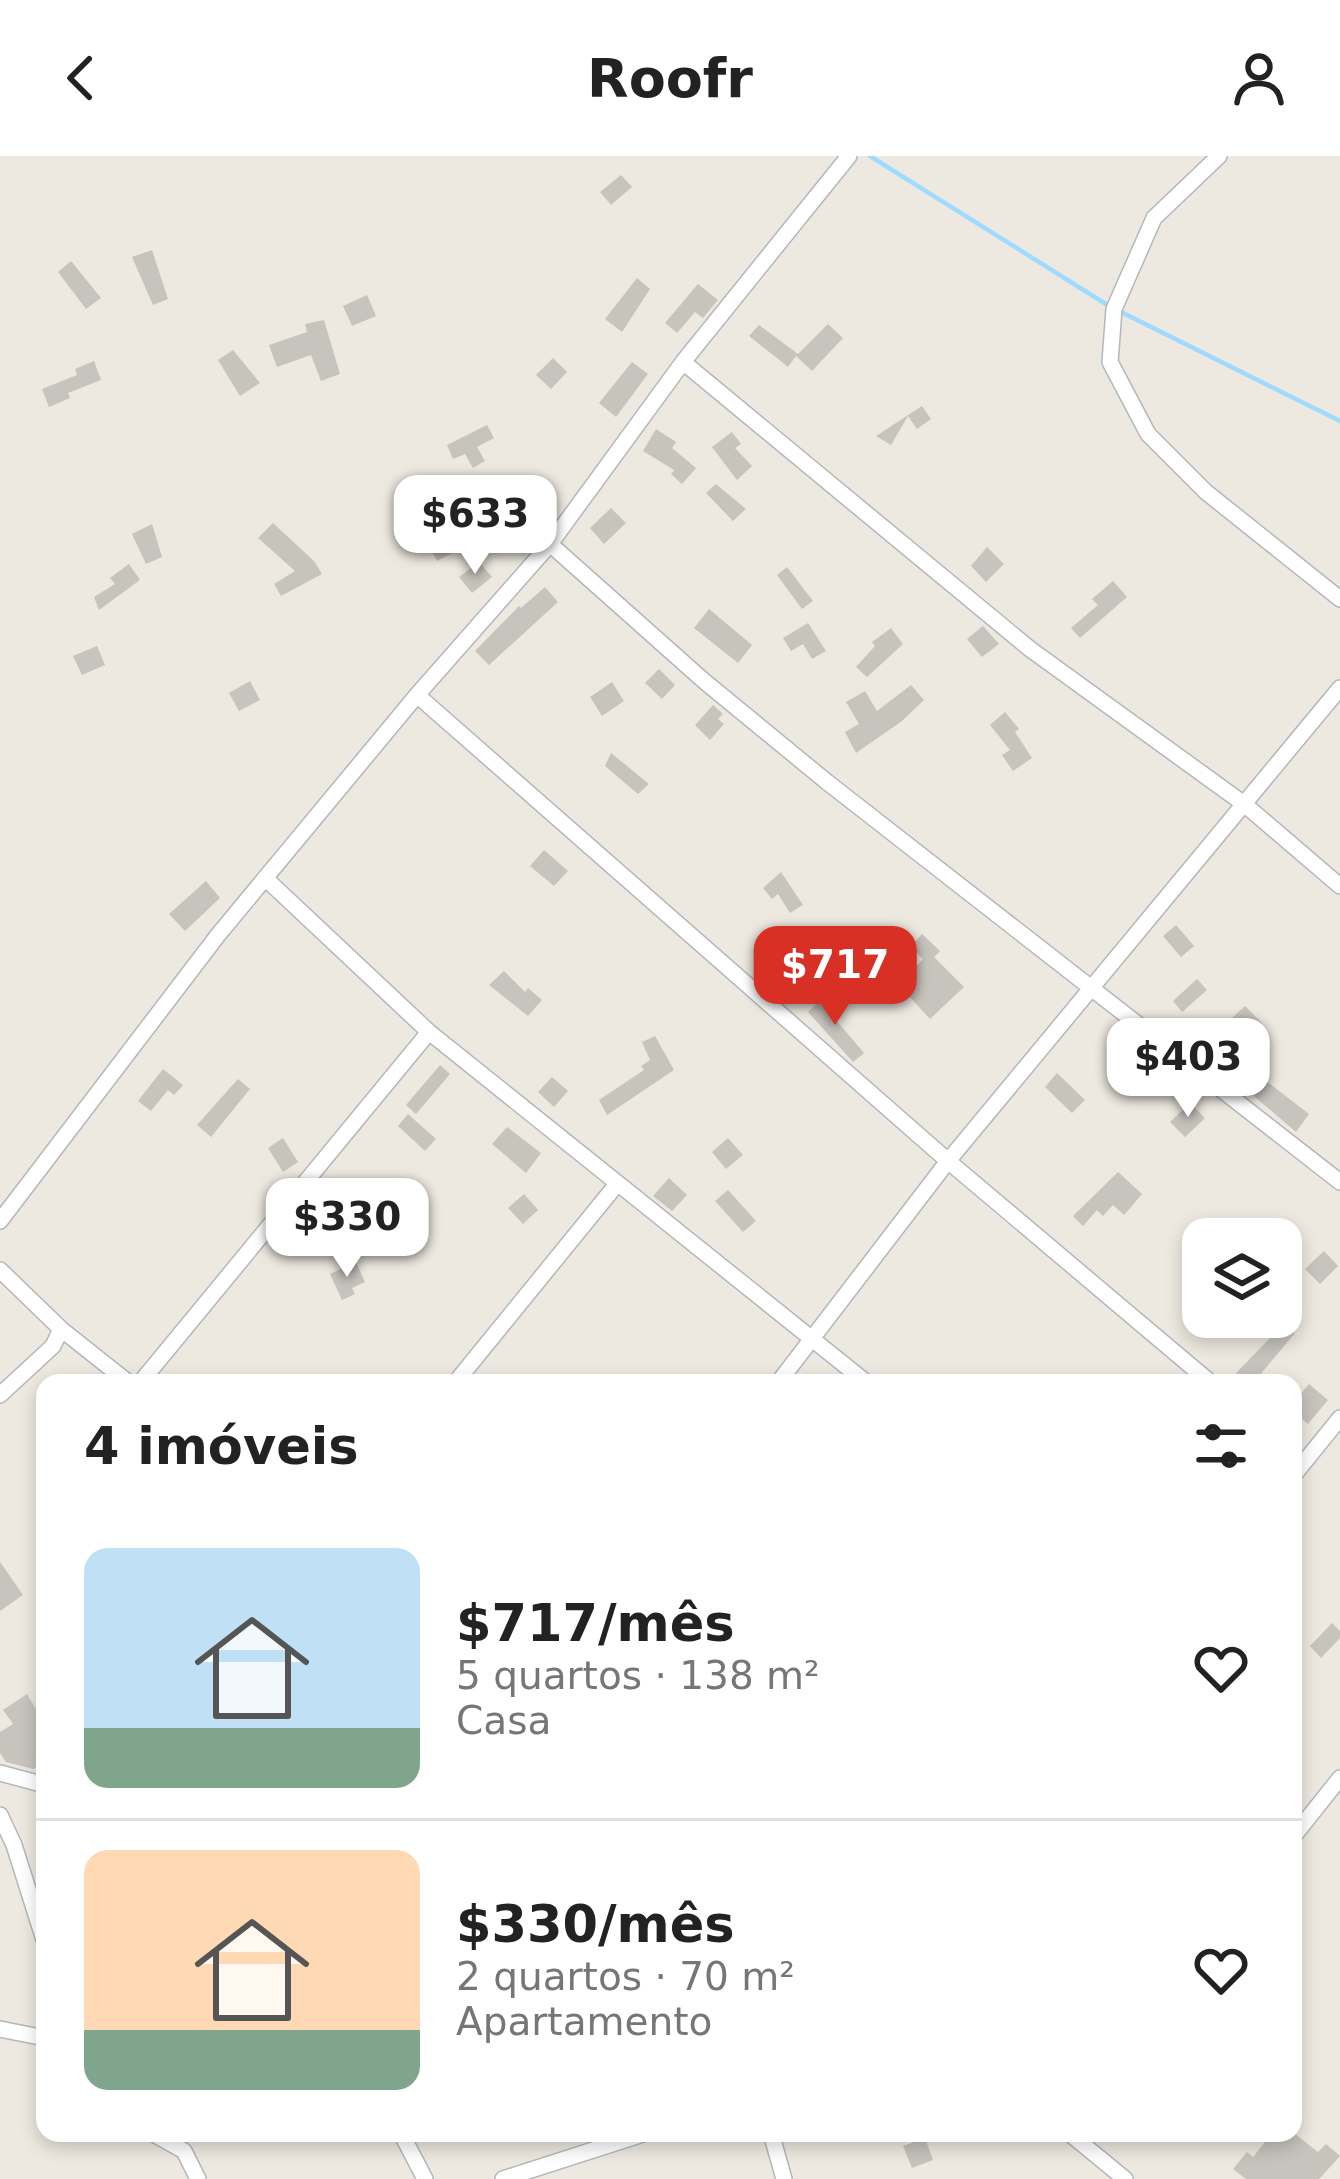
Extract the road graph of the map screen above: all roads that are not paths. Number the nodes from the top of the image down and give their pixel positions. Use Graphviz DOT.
graph roads {
  1 [pos="849,156"];
  2 [pos="1219,156"];
  3 [pos="683,362"];
  4 [pos="550,544"];
  5 [pos="1340,599"];
  6 [pos="1340,688"];
  7 [pos="417,695"];
  8 [pos="1244,804"];
  9 [pos="265,878"];
  10 [pos="1340,886"];
  11 [pos="1095,988"];
  12 [pos="429,1032"];
  13 [pos="949,1161"];
  14 [pos="1340,1182"];
  15 [pos="616,1184"];
  16 [pos="0,1221"];
  17 [pos="0,1270"];
  18 [pos="62,1329"];
  19 [pos="814,1339"];
  20 [pos="118,1374"];
  21 [pos="147,1374"];
  22 [pos="461,1374"];
  23 [pos="785,1374"];
  24 [pos="856,1374"];
  25 [pos="1200,1374"];
  26 [pos="0,1395"];
  27 [pos="1340,1418"];
  28 [pos="1302,1458"];
  29 [pos="0,1773"];
  30 [pos="1340,1778"];
  31 [pos="36,1783"];
  32 [pos="0,1816"];
  33 [pos="1302,1826"];
  34 [pos="36,1915"];
  35 [pos="0,2029"];
  36 [pos="36,2036"];
  37 [pos="168,2142"];
  38 [pos="406,2142"];
  39 [pos="618,2142"];
  40 [pos="774,2142"];
  41 [pos="1080,2142"];
  42 [pos="198,2179"];
  43 [pos="425,2179"];
  44 [pos="502,2179"];
  45 [pos="784,2179"];
  46 [pos="1125,2179"];
  1 -- 3 [label="street"];
  2 -- 5 [label="street"];
  3 -- 4 [label="street"];
  3 -- 8 [label="street"];
  4 -- 7 [label="street"];
  4 -- 11 [label="street"];
  6 -- 8 [label="street"];
  7 -- 9 [label="street"];
  7 -- 13 [label="street"];
  8 -- 10 [label="street"];
  8 -- 11 [label="street"];
  9 -- 12 [label="street"];
  9 -- 16 [label="street"];
  11 -- 13 [label="street"];
  11 -- 14 [label="street"];
  12 -- 15 [label="street"];
  12 -- 21 [label="street"];
  13 -- 19 [label="street"];
  13 -- 25 [label="street"];
  15 -- 19 [label="street"];
  15 -- 22 [label="street"];
  17 -- 18 [label="street"];
  18 -- 20 [label="street"];
  18 -- 26 [label="street"];
  19 -- 23 [label="street"];
  19 -- 24 [label="street"];
  27 -- 28 [label="street"];
  29 -- 31 [label="street"];
  30 -- 33 [label="street"];
  32 -- 34 [label="street"];
  35 -- 36 [label="street"];
  37 -- 42 [label="street"];
  38 -- 43 [label="street"];
  39 -- 44 [label="street"];
  40 -- 45 [label="street"];
  41 -- 46 [label="street"];
}
